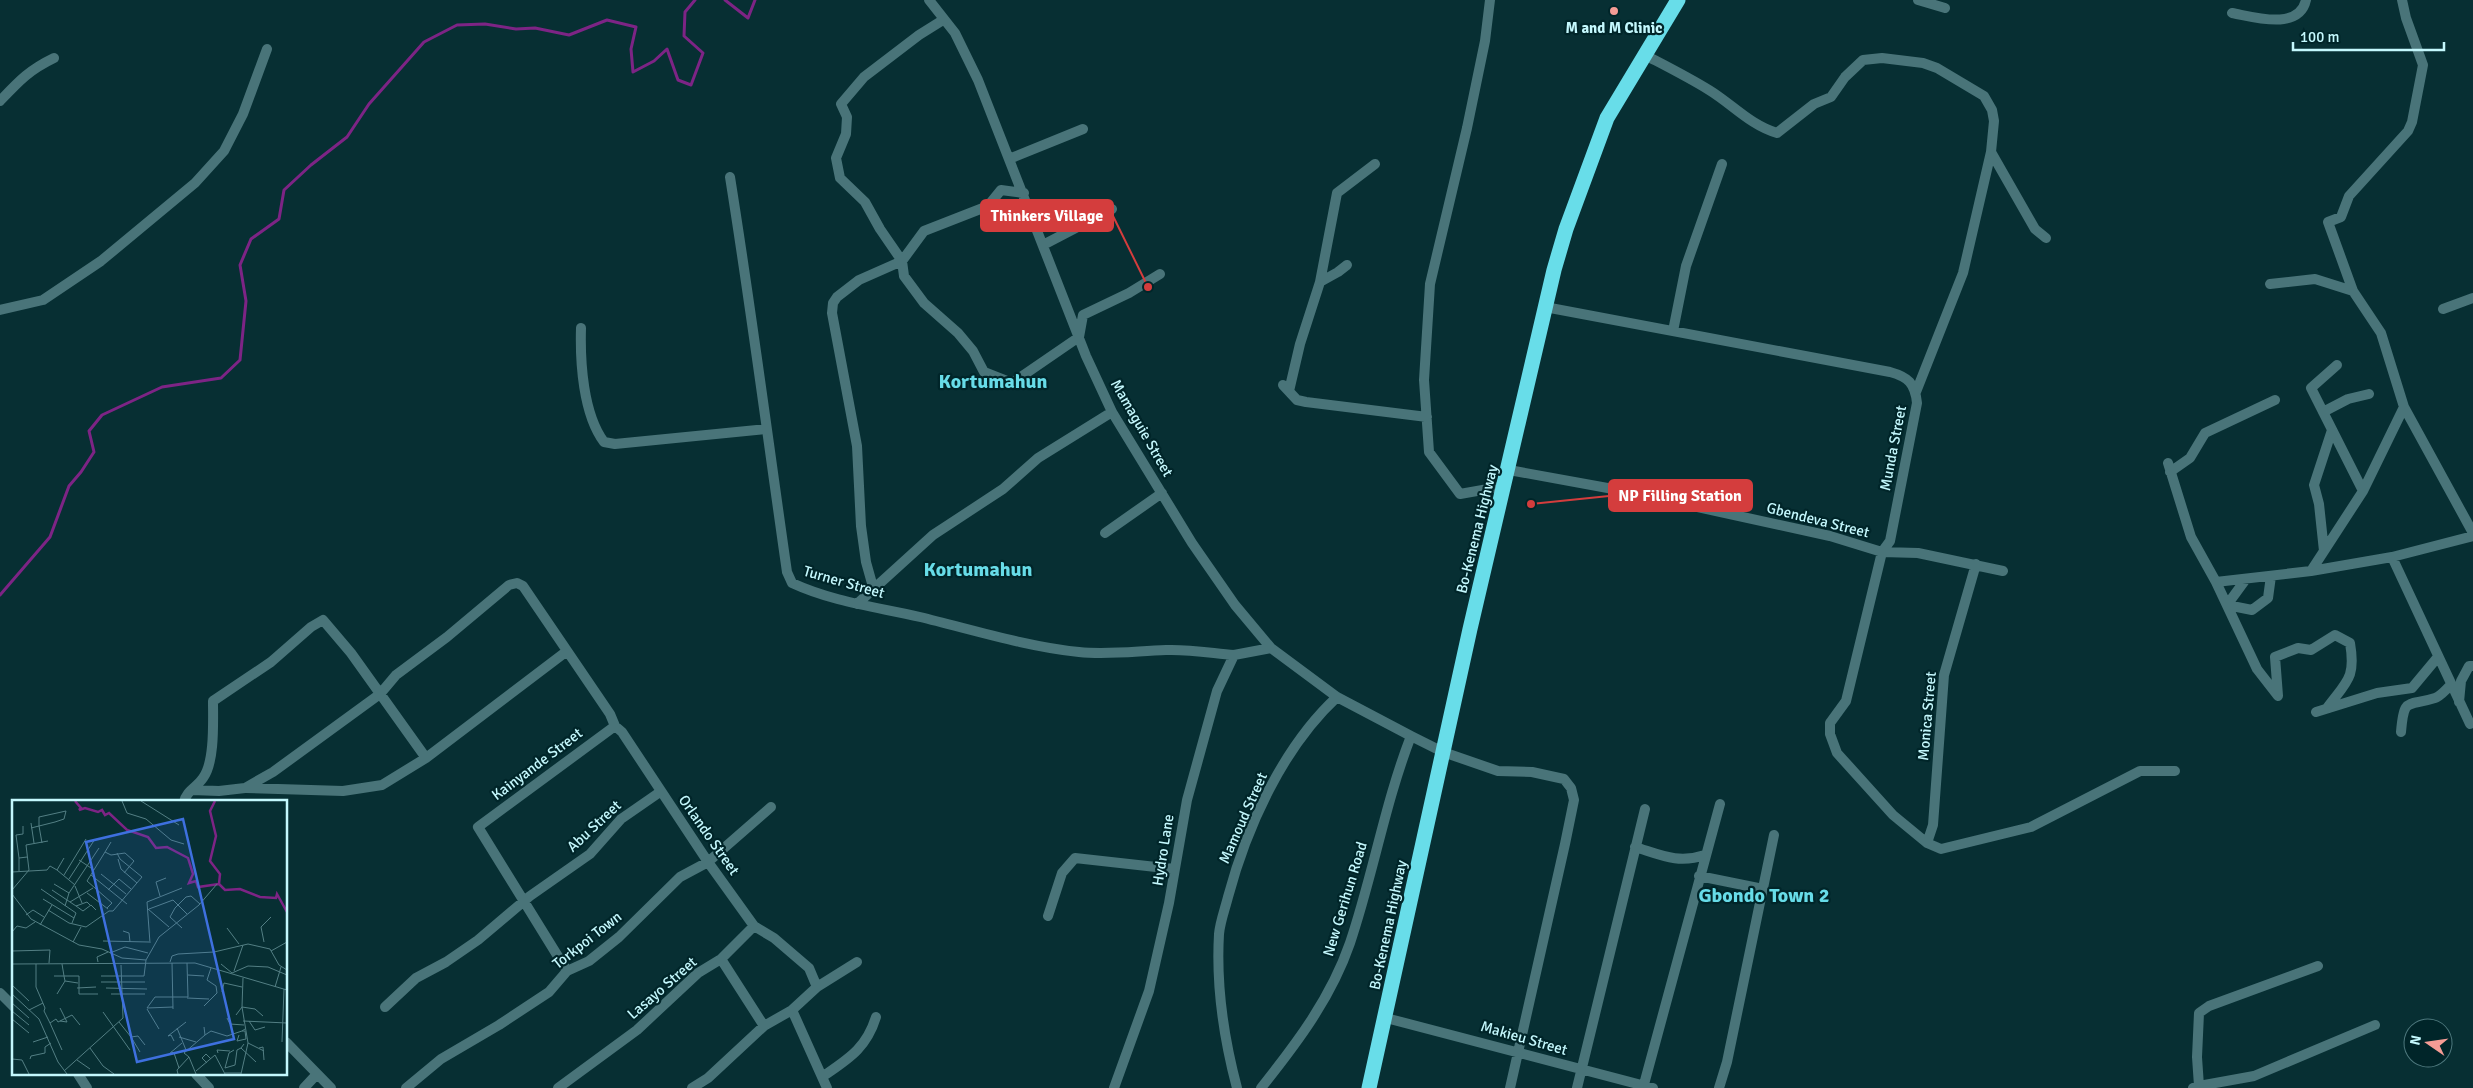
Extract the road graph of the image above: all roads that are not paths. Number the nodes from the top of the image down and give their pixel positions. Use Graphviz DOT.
graph roads {
  1 [pos="929,0"];
  2 [pos="1490,0"];
  3 [pos="1678,0"];
  4 [pos="1918,0"];
  5 [pos="2306,0"];
  6 [pos="2402,0"];
  7 [pos="1945,8"];
  8 [pos="2232,13"];
  9 [pos="944,20"];
  10 [pos="267,49"];
  11 [pos="1645,55"];
  12 [pos="54,58"];
  13 [pos="0,101"];
  14 [pos="1083,129"];
  15 [pos="1991,152"];
  16 [pos="1009,159"];
  17 [pos="1375,164"];
  18 [pos="1722,164"];
  19 [pos="730,177"];
  20 [pos="1024,193"];
  21 [pos="1112,209"];
  22 [pos="2046,238"];
  23 [pos="1043,245"];
  24 [pos="902,260"];
  25 [pos="1346,264"];
  26 [pos="1160,274"];
  27 [pos="1320,282"];
  28 [pos="2270,284"];
  29 [pos="2353,291"];
  30 [pos="2473,298"];
  31 [pos="1545,307"];
  32 [pos="2443,309"];
  33 [pos="0,310"];
  34 [pos="581,328"];
  35 [pos="1673,331"];
  36 [pos="1079,337"];
  37 [pos="2337,365"];
  38 [pos="1916,392"];
  39 [pos="2369,394"];
  40 [pos="2275,400"];
  41 [pos="2404,407"];
  42 [pos="1112,412"];
  43 [pos="2323,412"];
  44 [pos="1426,417"];
  45 [pos="766,429"];
  46 [pos="2332,430"];
  47 [pos="1509,470"];
  48 [pos="1505,486"];
  49 [pos="2363,491"];
  50 [pos="1162,494"];
  51 [pos="1105,533"];
  52 [pos="2473,535"];
  53 [pos="2324,551"];
  54 [pos="1882,552"];
  55 [pos="2392,557"];
  56 [pos="1976,564"];
  57 [pos="2003,571"];
  58 [pos="2310,572"];
  59 [pos="2271,576"];
  60 [pos="2246,579"];
  61 [pos="2216,582"];
  62 [pos="873,588"];
  63 [pos="857,604"];
  64 [pos="2227,605"];
  65 [pos="1272,648"];
  66 [pos="567,651"];
  67 [pos="1234,655"];
  68 [pos="2437,658"];
  69 [pos="2473,666"];
  70 [pos="2451,685"];
  71 [pos="380,694"];
  72 [pos="1337,696"];
  73 [pos="2459,702"];
  74 [pos="2327,708"];
  75 [pos="2316,712"];
  76 [pos="2470,724"];
  77 [pos="615,726"];
  78 [pos="2401,732"];
  79 [pos="1411,736"];
  80 [pos="1443,752"];
  81 [pos="426,758"];
  82 [pos="2175,771"];
  83 [pos="245,788"];
  84 [pos="192,790"];
  85 [pos="660,792"];
  86 [pos="184,800"];
  87 [pos="1720,804"];
  88 [pos="771,807"];
  89 [pos="1646,810"];
  90 [pos="1774,835"];
  91 [pos="1928,843"];
  92 [pos="1636,847"];
  93 [pos="1705,855"];
  94 [pos="708,862"];
  95 [pos="1174,869"];
  96 [pos="1699,876"];
  97 [pos="1763,889"];
  98 [pos="524,901"];
  99 [pos="1048,916"];
  100 [pos="754,926"];
  101 [pos="721,959"];
  102 [pos="857,962"];
  103 [pos="2318,966"];
  104 [pos="567,971"];
  105 [pos="817,987"];
  106 [pos="0,993"];
  107 [pos="12,1005"];
  108 [pos="385,1007"];
  109 [pos="792,1010"];
  110 [pos="876,1017"];
  111 [pos="1386,1018"];
  112 [pos="2375,1025"];
  113 [pos="764,1026"];
  114 [pos="288,1044"];
  115 [pos="1518,1052"];
  116 [pos="1581,1070"];
  117 [pos="317,1074"];
  118 [pos="79,1076"];
  119 [pos="198,1076"];
  120 [pos="822,1077"];
  121 [pos="1646,1087"];
  122 [pos="2196,1087"];
  123 [pos="87,1088"];
  124 [pos="209,1088"];
  125 [pos="304,1088"];
  126 [pos="331,1088"];
  127 [pos="406,1088"];
  128 [pos="558,1088"];
  129 [pos="692,1088"];
  130 [pos="827,1088"];
  131 [pos="1114,1088"];
  132 [pos="1237,1088"];
  133 [pos="1261,1088"];
  134 [pos="1370,1088"];
  135 [pos="1510,1088"];
  136 [pos="1577,1088"];
  137 [pos="1719,1088"];
  1 -- 9 [label="street, Mamaguie Street"];
  2 -- 44 [label="street"];
  3 -- 11 [label="highway, Bo-Kenema Highway"];
  4 -- 7 [label="street"];
  5 -- 8 [label="street"];
  6 -- 29 [label="street"];
  9 -- 16 [label="street, Mamaguie Street"];
  9 -- 24 [label="street"];
  10 -- 33 [label="street"];
  11 -- 15 [label="street"];
  11 -- 31 [label="highway, Bo-Kenema Highway"];
  12 -- 13 [label="street"];
  14 -- 16 [label="street"];
  15 -- 22 [label="street"];
  15 -- 38 [label="street"];
  16 -- 20 [label="street, Mamaguie Street"];
  17 -- 27 [label="street"];
  18 -- 35 [label="street"];
  19 -- 45 [label="street, Turner Street"];
  20 -- 23 [label="street, Mamaguie Street"];
  20 -- 24 [label="street"];
  21 -- 23 [label="street"];
  23 -- 36 [label="street, Mamaguie Street"];
  24 -- 36 [label="street"];
  24 -- 62 [label="street"];
  25 -- 27 [label="street"];
  26 -- 36 [label="street"];
  27 -- 44 [label="street"];
  28 -- 29 [label="street"];
  29 -- 41 [label="street"];
  30 -- 32 [label="street"];
  31 -- 35 [label="street, Munda Street"];
  31 -- 47 [label="highway, Bo-Kenema Highway"];
  34 -- 45 [label="street"];
  35 -- 38 [label="street, Munda Street"];
  36 -- 42 [label="street, Mamaguie Street"];
  37 -- 43 [label="street"];
  38 -- 54 [label="street, Munda Street"];
  39 -- 43 [label="street"];
  40 -- 61 [label="street"];
  41 -- 49 [label="street"];
  41 -- 52 [label="street"];
  42 -- 50 [label="street, Mamaguie Street"];
  42 -- 62 [label="street"];
  43 -- 46 [label="street"];
  44 -- 48 [label="street"];
  45 -- 63 [label="street, Turner Street"];
  46 -- 49 [label="street"];
  46 -- 53 [label="street"];
  47 -- 48 [label="highway, Bo-Kenema Highway"];
  47 -- 54 [label="street, Gbendeva Street"];
  48 -- 80 [label="highway, Bo-Kenema Highway"];
  49 -- 53 [label="street"];
  50 -- 51 [label="street"];
  50 -- 65 [label="street, Mamaguie Street"];
  52 -- 55 [label="street"];
  53 -- 58 [label="street"];
  54 -- 56 [label="street, Gbendeva Street"];
  54 -- 91 [label="street, Munda Street"];
  55 -- 58 [label="street"];
  55 -- 68 [label="street"];
  56 -- 57 [label="street, Gbendeva Street"];
  56 -- 91 [label="street, Monica Street"];
  58 -- 59 [label="street"];
  59 -- 60 [label="street"];
  59 -- 64 [label="street"];
  60 -- 61 [label="street"];
  60 -- 64 [label="street"];
  61 -- 64 [label="street"];
  62 -- 63 [label="street"];
  63 -- 67 [label="street, Turner Street"];
  64 -- 74 [label="street"];
  65 -- 67 [label="street"];
  65 -- 72 [label="street, Mamaguie Street"];
  66 -- 71 [label="street, Orlando Street"];
  66 -- 77 [label="street, Orlando Street"];
  66 -- 81 [label="street"];
  67 -- 95 [label="street, Hydro Lane"];
  68 -- 70 [label="street"];
  68 -- 74 [label="street"];
  69 -- 73 [label="street"];
  70 -- 73 [label="street"];
  70 -- 78 [label="street"];
  71 -- 81 [label="street"];
  71 -- 83 [label="street"];
  71 -- 84 [label="street"];
  72 -- 79 [label="street, Mamaguie Street"];
  72 -- 132 [label="street, Mamoud Street"];
  73 -- 76 [label="street"];
  74 -- 75 [label="street"];
  77 -- 85 [label="street, Orlando Street"];
  77 -- 98 [label="street, Kainyande Street"];
  79 -- 80 [label="street"];
  79 -- 133 [label="street, New Gerihun Road"];
  80 -- 111 [label="highway, Bo-Kenema Highway"];
  80 -- 115 [label="street"];
  81 -- 83 [label="street"];
  82 -- 91 [label="street"];
  83 -- 84 [label="street"];
  84 -- 86 [label="street"];
  85 -- 94 [label="street, Orlando Street"];
  85 -- 98 [label="street, Abu Street"];
  87 -- 93 [label="street"];
  88 -- 94 [label="street, Torkpoi Town"];
  89 -- 92 [label="street"];
  90 -- 97 [label="street"];
  92 -- 93 [label="street"];
  92 -- 116 [label="street"];
  93 -- 96 [label="street"];
  94 -- 100 [label="street, Orlando Street"];
  94 -- 104 [label="street, Torkpoi Town"];
  95 -- 99 [label="street"];
  95 -- 131 [label="street, Hydro Lane"];
  96 -- 97 [label="street"];
  96 -- 121 [label="street"];
  97 -- 137 [label="street"];
  98 -- 104 [label="street"];
  98 -- 108 [label="street, Abu Street"];
  100 -- 101 [label="street"];
  100 -- 105 [label="street, Orlando Street"];
  101 -- 113 [label="street, Lasayo Street"];
  101 -- 128 [label="street, Lasayo Street"];
  102 -- 105 [label="street"];
  103 -- 122 [label="street"];
  104 -- 127 [label="street, Torkpoi Town"];
  105 -- 109 [label="street"];
  106 -- 107 [label="street"];
  109 -- 113 [label="street"];
  109 -- 120 [label="street"];
  110 -- 120 [label="street"];
  111 -- 115 [label="street, Makieu Street"];
  111 -- 134 [label="highway, Bo-Kenema Highway"];
  112 -- 122 [label="street"];
  113 -- 129 [label="street"];
  114 -- 117 [label="street"];
  115 -- 116 [label="street, Makieu Street"];
  115 -- 135 [label="street"];
  116 -- 121 [label="street, Makieu Street"];
  116 -- 136 [label="street"];
  117 -- 125 [label="street"];
  117 -- 126 [label="street"];
  118 -- 123 [label="street"];
  119 -- 124 [label="street"];
  120 -- 130 [label="street"];
}
